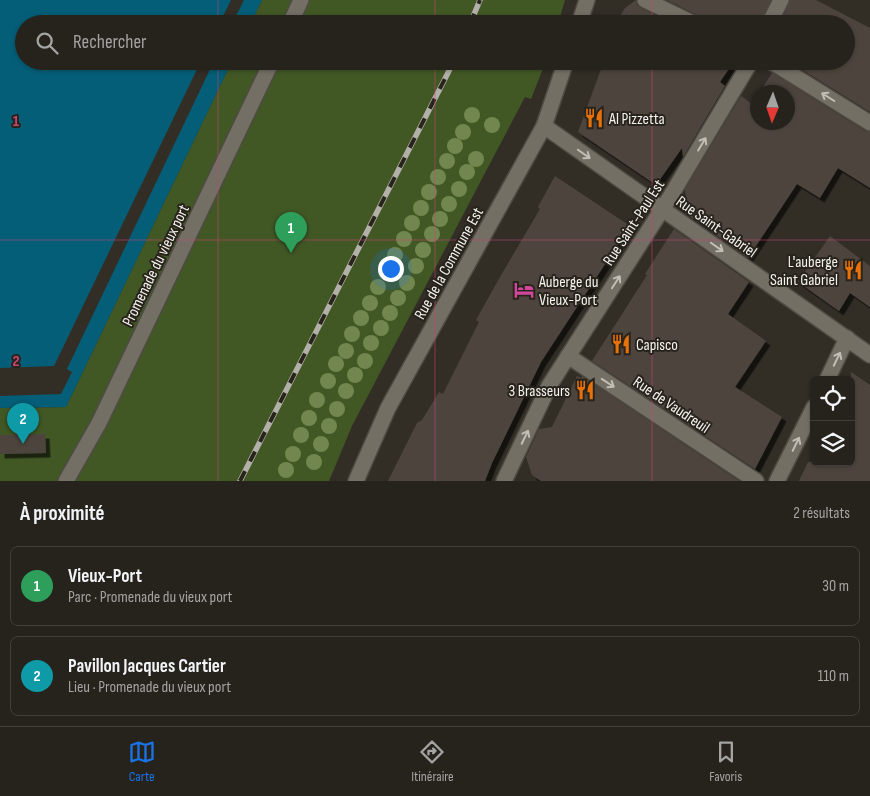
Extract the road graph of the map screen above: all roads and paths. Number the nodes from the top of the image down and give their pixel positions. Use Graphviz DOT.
graph roads {
  1 [pos="301,0"];
  2 [pos="587,0"];
  3 [pos="645,0"];
  4 [pos="781,0"];
  5 [pos="294,15"];
  6 [pos="582,15"];
  7 [pos="676,15"];
  8 [pos="774,15"];
  9 [pos="268,70"];
  10 [pos="563,70"];
  11 [pos="746,70"];
  12 [pos="785,70"];
  13 [pos="870,123"];
  14 [pos="544,126"];
  15 [pos="662,209"];
  16 [pos="847,338"];
  17 [pos="870,354"];
  18 [pos="568,356"];
  19 [pos="829,376"];
  20 [pos="810,415"];
  21 [pos="508,479"];
  22 [pos="66,481"];
  23 [pos="356,481"];
  24 [pos="756,481"];
  25 [pos="778,481"];
  1 -- 5 [label="street"];
  2 -- 6 [label="street"];
  3 -- 7 [label="street"];
  4 -- 8 [label="street"];
  9 -- 22 [label="street, Promenade du vieux port"];
  10 -- 14 [label="street, Rue de la Commune Est"];
  15 -- 11 [label="street, Rue Saint-Paul Est, one-way"];
  13 -- 12 [label="street, one-way"];
  14 -- 15 [label="street, Rue Saint-Gabriel, one-way"];
  14 -- 23 [label="street, Rue de la Commune Est"];
  15 -- 16 [label="street, Rue Saint-Gabriel, one-way"];
  18 -- 15 [label="street, Rue Saint-Paul Est, one-way"];
  16 -- 17 [label="street, Rue Saint-Gabriel"];
  19 -- 16 [label="street, one-way"];
  21 -- 18 [label="street, Rue Saint-Paul Est, one-way"];
  18 -- 24 [label="street, Rue de Vaudreuil, one-way"];
  25 -- 20 [label="street, one-way"];
}
